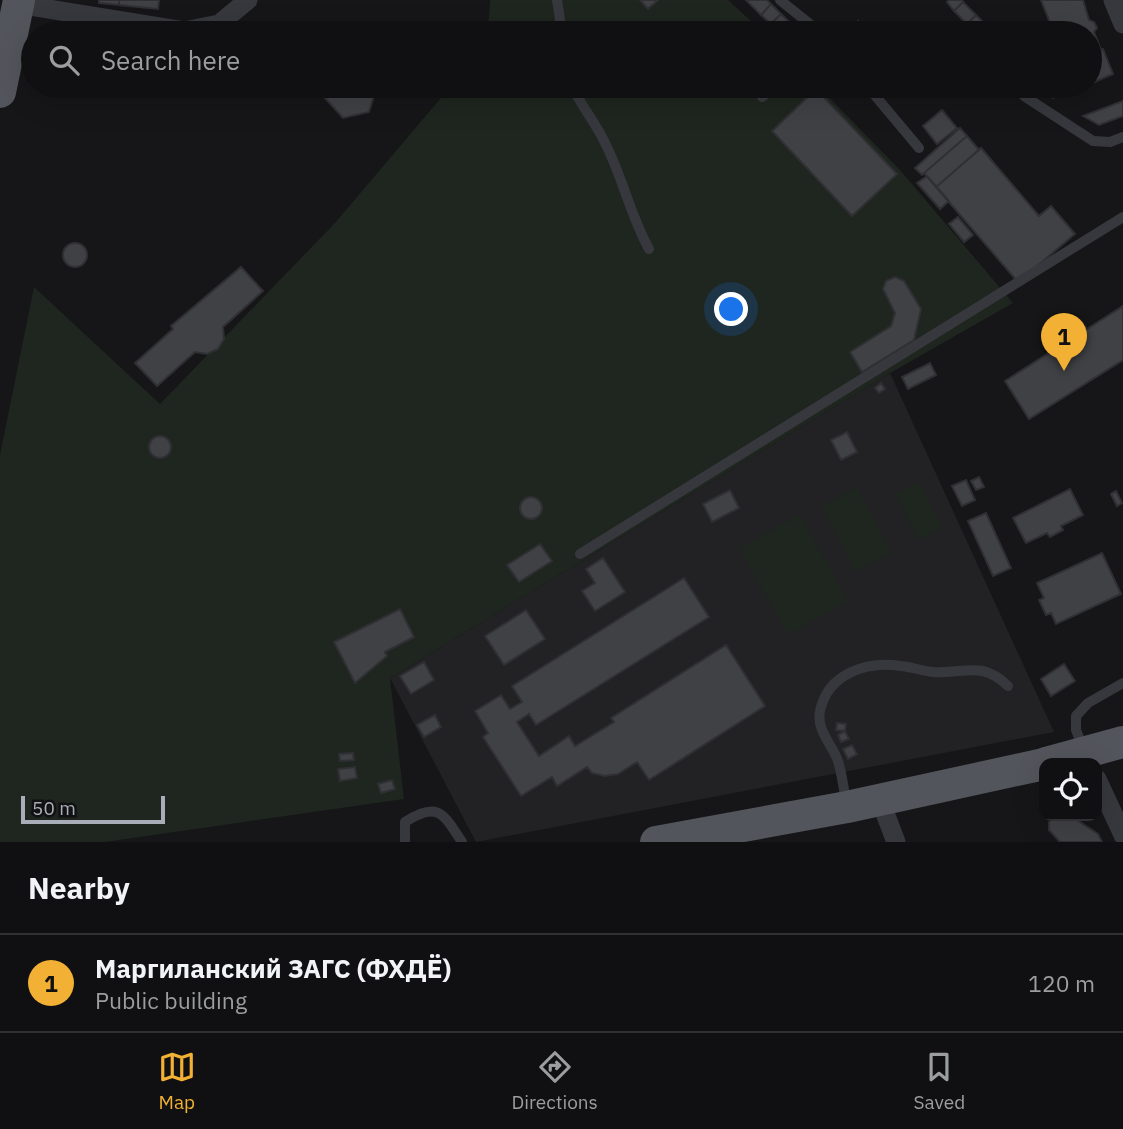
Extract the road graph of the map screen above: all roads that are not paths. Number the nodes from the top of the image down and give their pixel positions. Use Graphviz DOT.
graph roads {
  1 [pos="248,0"];
  2 [pos="557,0"];
  3 [pos="780,0"];
  4 [pos="1113,0"];
  5 [pos="18,2"];
  6 [pos="123,21"];
  7 [pos="223,21"];
  8 [pos="560,21"];
  9 [pos="806,21"];
  10 [pos="1123,24"];
  11 [pos="0,92"];
  12 [pos="579,98"];
  13 [pos="877,98"];
  14 [pos="1027,98"];
  15 [pos="1123,137"];
  16 [pos="919,148"];
  17 [pos="1123,217"];
  18 [pos="649,249"];
  19 [pos="580,554"];
  20 [pos="1123,683"];
  21 [pos="1008,686"];
  22 [pos="1123,743"];
  23 [pos="1088,758"];
  24 [pos="1101,758"];
  25 [pos="1039,764"];
  26 [pos="1102,789"];
  27 [pos="880,800"];
  28 [pos="847,807"];
  29 [pos="765,833"];
  30 [pos="1123,835"];
  31 [pos="405,842"];
  32 [pos="462,842"];
  33 [pos="656,842"];
  34 [pos="896,842"];
  1 -- 7 [label="street"];
  2 -- 8 [label="lane"];
  3 -- 9 [label="lane"];
  4 -- 10 [label="street"];
  5 -- 6 [label="street"];
  5 -- 11 [label="main road"];
  12 -- 18 [label="lane"];
  13 -- 16 [label="lane"];
  14 -- 15 [label="lane"];
  17 -- 19 [label="lane"];
  20 -- 23 [label="lane"];
  21 -- 28 [label="lane"];
  22 -- 24 [label="main road"];
  25 -- 27 [label="main road"];
  26 -- 30 [label="street"];
  27 -- 28 [label="main road"];
  27 -- 34 [label="street"];
  28 -- 29 [label="main road"];
  29 -- 33 [label="main road"];
  31 -- 32 [label="lane"];
}
